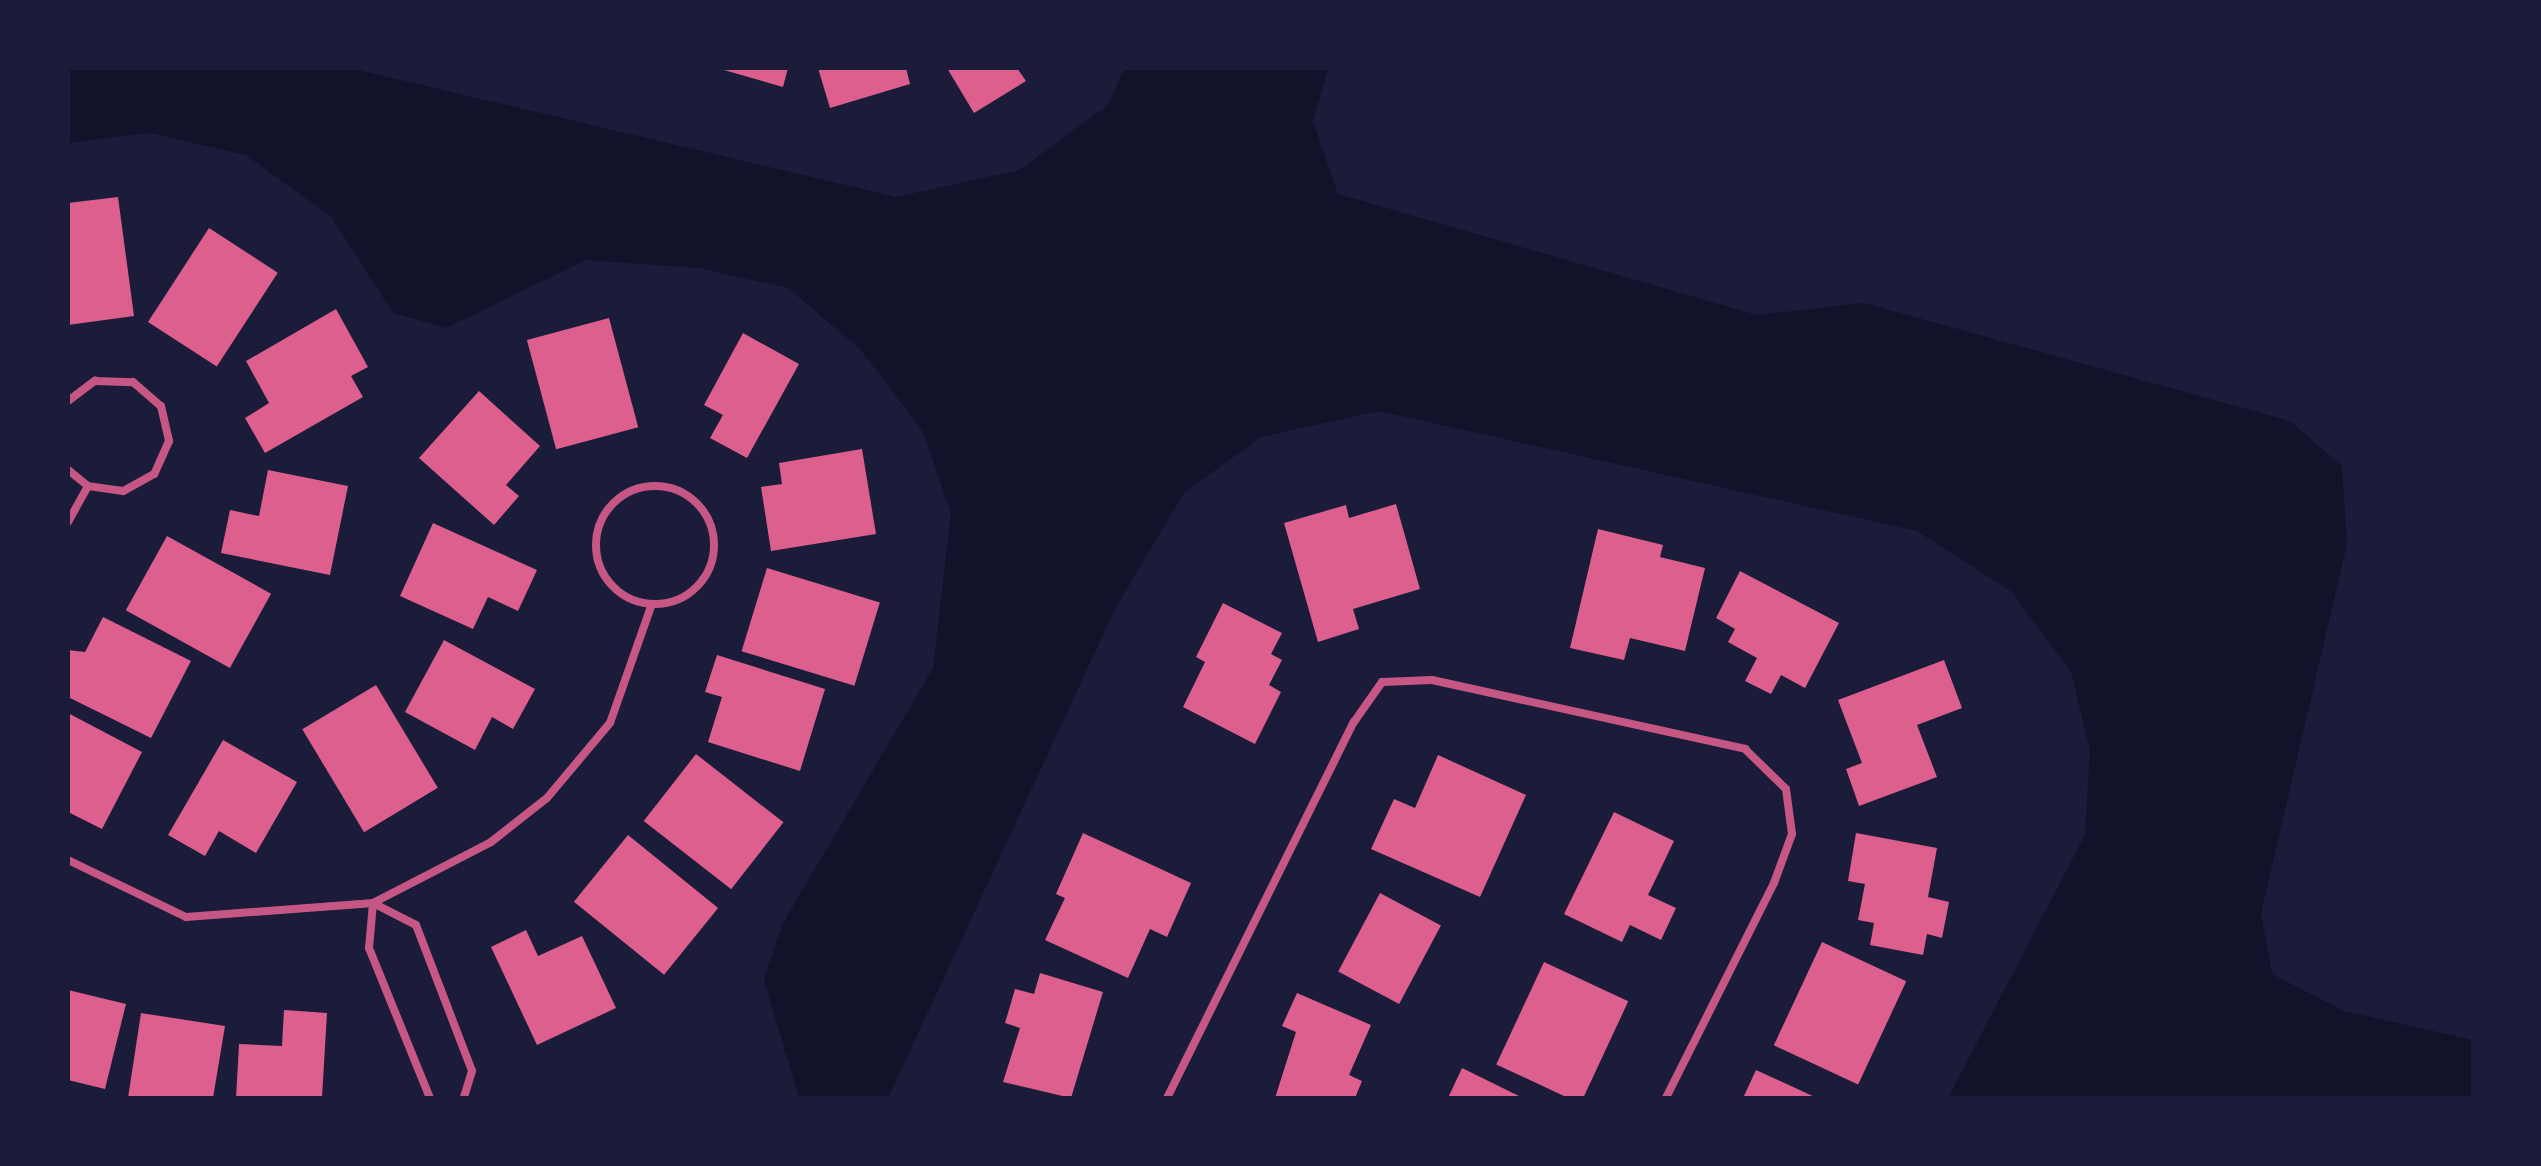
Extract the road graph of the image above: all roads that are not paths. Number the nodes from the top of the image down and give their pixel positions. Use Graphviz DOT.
graph roads {
  1 [pos="68,401"];
  2 [pos="68,470"];
  3 [pos="88,486"];
  4 [pos="68,522"];
  5 [pos="652,604"];
  6 [pos="68,860"];
  7 [pos="373,903"];
  8 [pos="430,1098"];
  9 [pos="464,1098"];
  10 [pos="1167,1098"];
  11 [pos="1666,1098"];
  1 -- 3 [label="street"];
  2 -- 3 [label="street"];
  3 -- 4 [label="street"];
  5 -- 5 [label="street"];
  5 -- 7 [label="street"];
  6 -- 7 [label="street"];
  7 -- 8 [label="street"];
  7 -- 9 [label="street"];
  10 -- 11 [label="street"];
}
